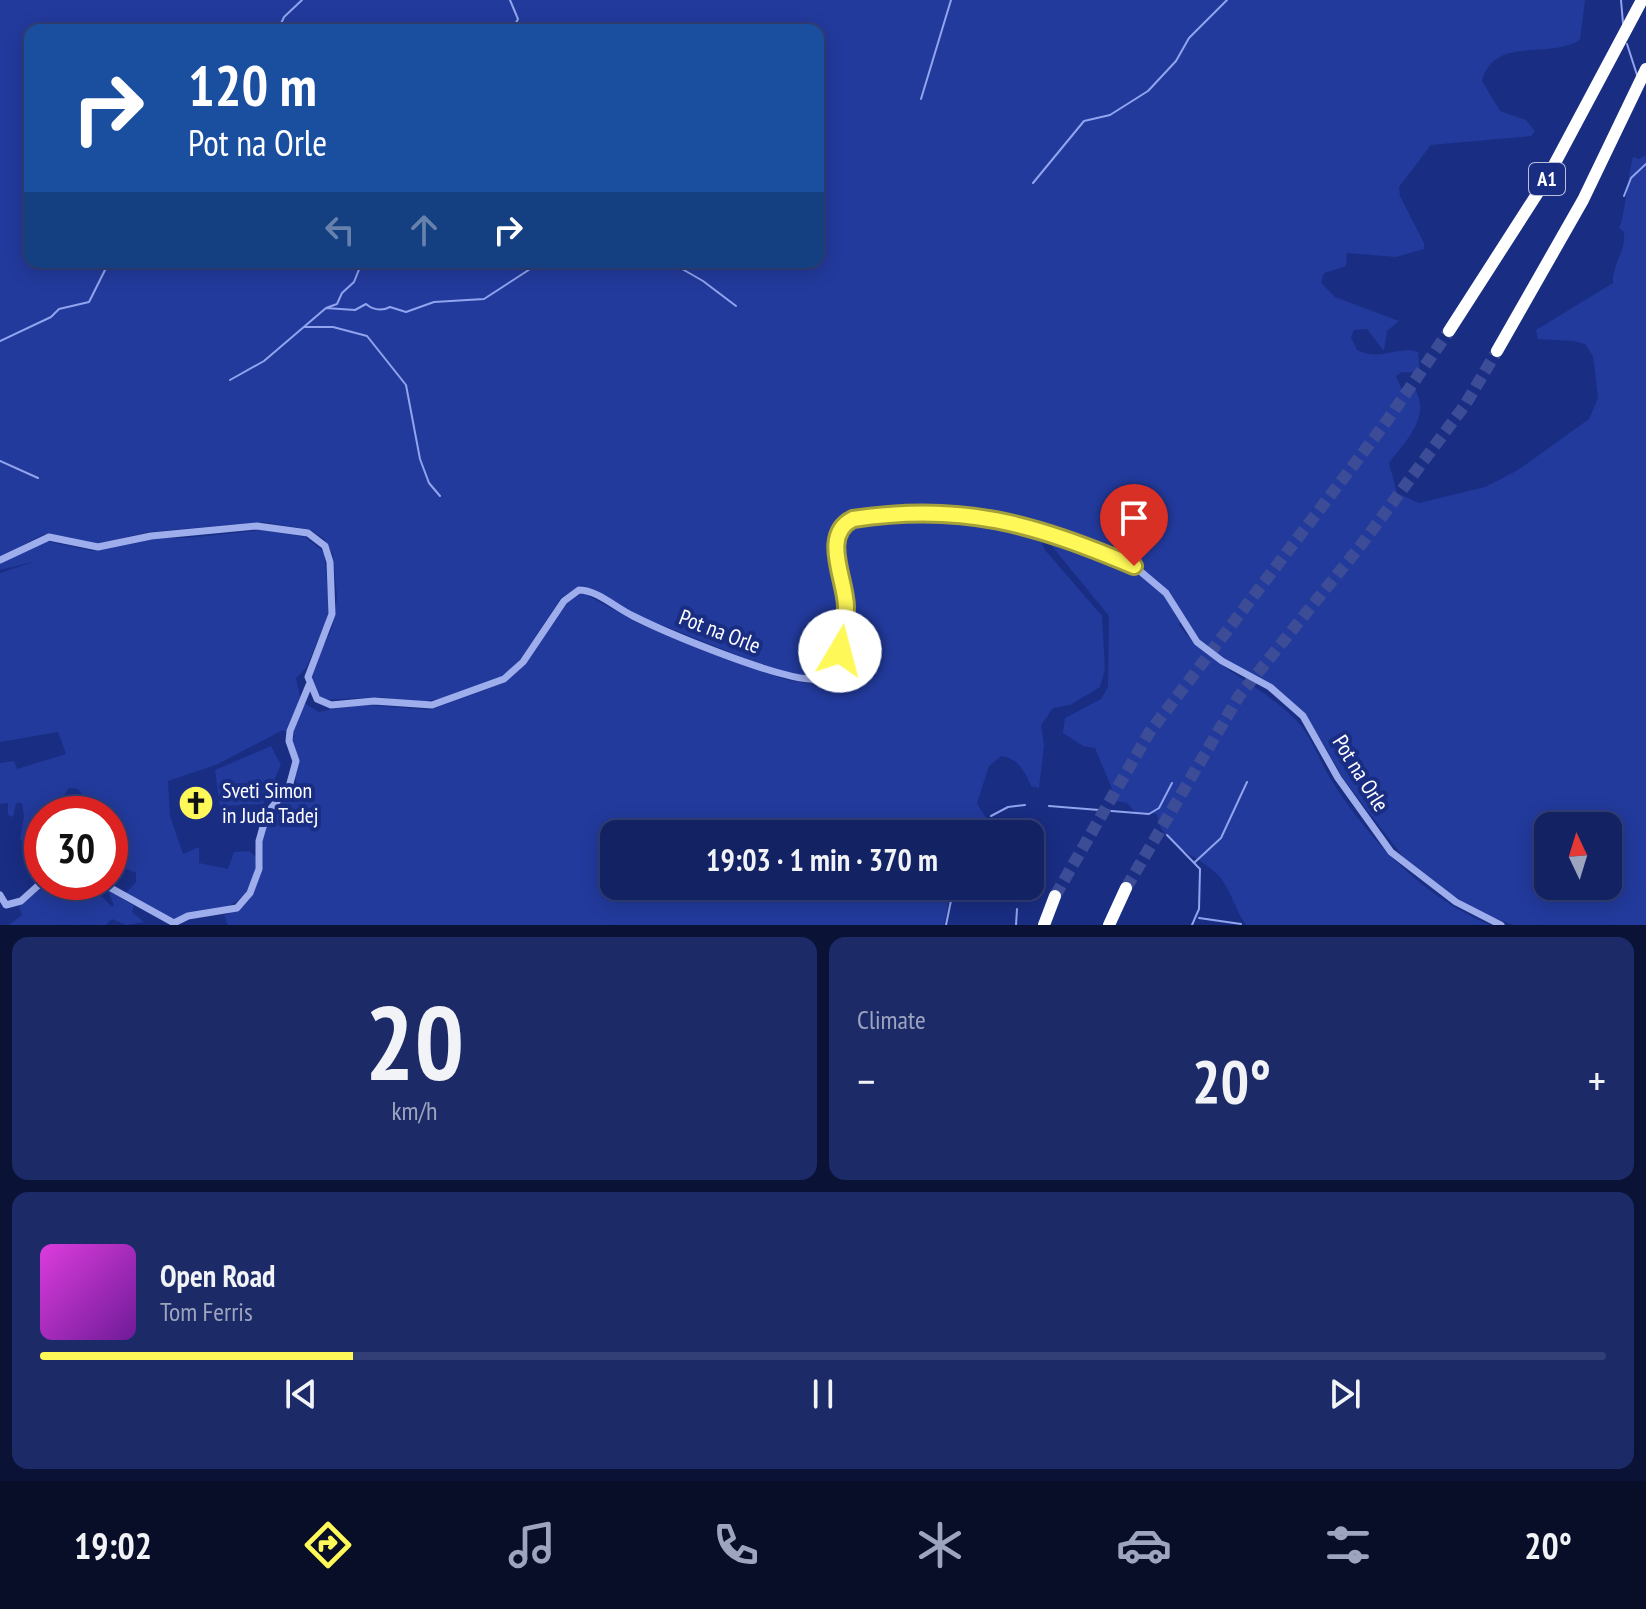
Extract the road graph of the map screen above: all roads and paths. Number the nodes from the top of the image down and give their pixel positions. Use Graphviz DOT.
graph roads {
  1 [pos="1642,0"];
  2 [pos="1646,69"];
  3 [pos="1449,331"];
  4 [pos="1497,351"];
  5 [pos="0,560"];
  6 [pos="309,685"];
  7 [pos="1126,888"];
  8 [pos="0,895"];
  9 [pos="1055,896"];
  10 [pos="24,897"];
  11 [pos="128,898"];
  12 [pos="1044,925"];
  13 [pos="1109,925"];
  14 [pos="1501,925"];
  1 -- 3 [label="highway, A1"];
  2 -- 4 [label="highway, A1"];
  5 -- 6 [label="street"];
  6 -- 11 [label="street"];
  6 -- 14 [label="street, Pot na Orle"];
  7 -- 13 [label="highway"];
  8 -- 10 [label="street"];
  9 -- 12 [label="highway"];
}
